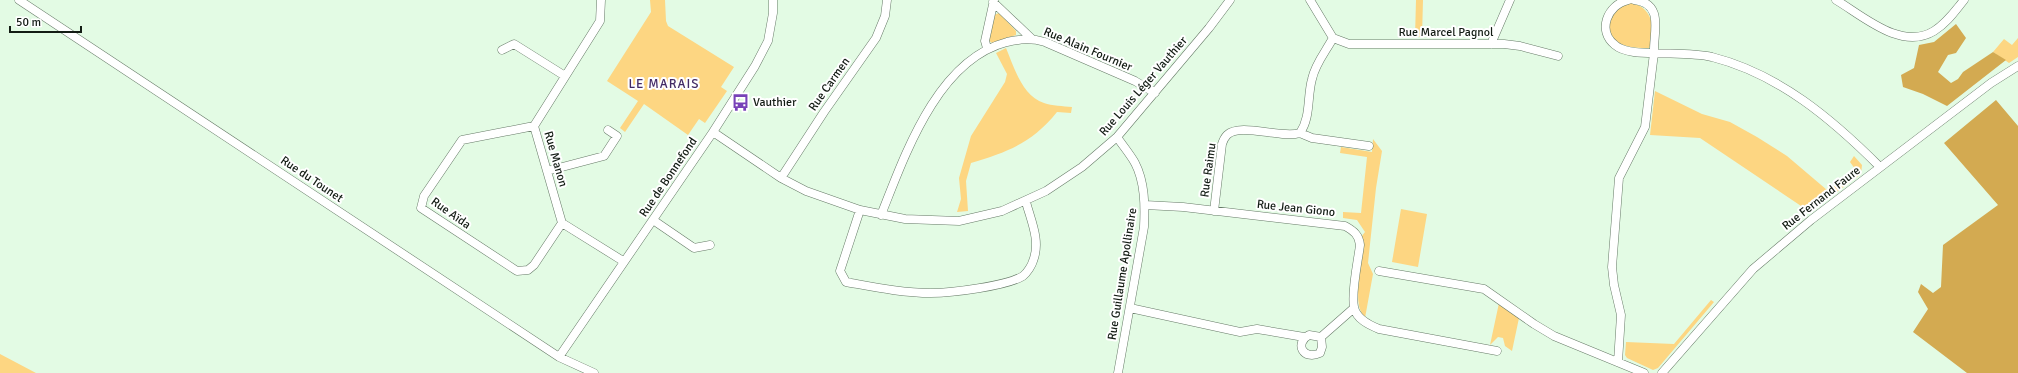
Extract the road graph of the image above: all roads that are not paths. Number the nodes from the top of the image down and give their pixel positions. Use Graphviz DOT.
graph roads {
  1 [pos="19,0"];
  2 [pos="601,0"];
  3 [pos="773,0"];
  4 [pos="887,0"];
  5 [pos="1230,0"];
  6 [pos="1310,0"];
  7 [pos="1510,0"];
  8 [pos="1628,0"];
  9 [pos="1634,0"];
  10 [pos="1836,0"];
  11 [pos="1964,0"];
  12 [pos="994,1"];
  13 [pos="1333,38"];
  14 [pos="1032,39"];
  15 [pos="1491,44"];
  16 [pos="987,48"];
  17 [pos="502,50"];
  18 [pos="1654,53"];
  19 [pos="1558,56"];
  20 [pos="2018,66"];
  21 [pos="565,76"];
  22 [pos="1155,93"];
  23 [pos="534,126"];
  24 [pos="608,130"];
  25 [pos="713,132"];
  26 [pos="1300,133"];
  27 [pos="1117,137"];
  28 [pos="1369,146"];
  29 [pos="1880,167"];
  30 [pos="547,171"];
  31 [pos="781,178"];
  32 [pos="1026,202"];
  33 [pos="1145,206"];
  34 [pos="860,210"];
  35 [pos="1214,211"];
  36 [pos="881,215"];
  37 [pos="653,220"];
  38 [pos="562,223"];
  39 [pos="710,245"];
  40 [pos="623,261"];
  41 [pos="1379,271"];
  42 [pos="1130,308"];
  43 [pos="1354,308"];
  44 [pos="1304,337"];
  45 [pos="1321,337"];
  46 [pos="1497,352"];
  47 [pos="559,357"];
  48 [pos="1618,362"];
  49 [pos="594,373"];
  50 [pos="1118,373"];
  51 [pos="1644,373"];
  52 [pos="1662,373"];
  1 -- 47 [label="street, Rue du Tounet"];
  2 -- 21 [label="street, Rue Manon"];
  3 -- 25 [label="street, Rue de Bonnefond"];
  4 -- 31 [label="street, Rue Carmen"];
  5 -- 22 [label="street, Rue Louis Léger Vauthier"];
  6 -- 13 [label="street"];
  7 -- 15 [label="street"];
  8 -- 18 [label="street"];
  9 -- 18 [label="street"];
  10 -- 11 [label="street"];
  12 -- 14 [label="street, Rue Alain Fournier"];
  12 -- 16 [label="street, Rue Alain Fournier"];
  13 -- 15 [label="street, Rue Marcel Pagnol"];
  13 -- 26 [label="street"];
  14 -- 16 [label="street, Rue Alain Fournier"];
  14 -- 22 [label="street, Rue Alain Fournier"];
  15 -- 19 [label="street, Rue Marcel Pagnol"];
  16 -- 36 [label="street, Rue Alain Fournier"];
  17 -- 21 [label="street"];
  18 -- 29 [label="street"];
  18 -- 48 [label="street"];
  20 -- 29 [label="street, Rue Fernand Faure"];
  21 -- 23 [label="street, Rue Manon"];
  22 -- 27 [label="street, Rue Louis Léger Vauthier"];
  23 -- 30 [label="street, Rue Manon"];
  23 -- 38 [label="street, Rue Aïda"];
  24 -- 30 [label="street"];
  25 -- 31 [label="street, Rue Louis Léger Vauthier"];
  25 -- 37 [label="street, Rue de Bonnefond"];
  26 -- 28 [label="street"];
  26 -- 35 [label="street, Rue Raimu"];
  27 -- 32 [label="street, Rue Louis Léger Vauthier"];
  27 -- 33 [label="street, Rue Guillaume Apollinaire"];
  29 -- 52 [label="street, Rue Fernand Faure"];
  30 -- 38 [label="street, Rue Manon"];
  31 -- 34 [label="street, Rue Louis Léger Vauthier"];
  32 -- 34 [label="street"];
  32 -- 36 [label="street, Rue Louis Léger Vauthier"];
  33 -- 35 [label="street, Rue Jean Giono"];
  33 -- 42 [label="street, Rue Guillaume Apollinaire"];
  34 -- 36 [label="street, Rue Louis Léger Vauthier"];
  35 -- 43 [label="street, Rue Jean Giono"];
  37 -- 39 [label="street"];
  37 -- 40 [label="street, Rue de Bonnefond"];
  38 -- 40 [label="street"];
  40 -- 47 [label="street, Rue de Bonnefond"];
  41 -- 48 [label="street"];
  42 -- 44 [label="street"];
  42 -- 50 [label="street, Rue Guillaume Apollinaire"];
  43 -- 45 [label="street"];
  43 -- 46 [label="street"];
  44 -- 45 [label="street"];
  44 -- 45 [label="street"];
  47 -- 49 [label="street, Rue du Tounet"];
  48 -- 51 [label="street"];
}
